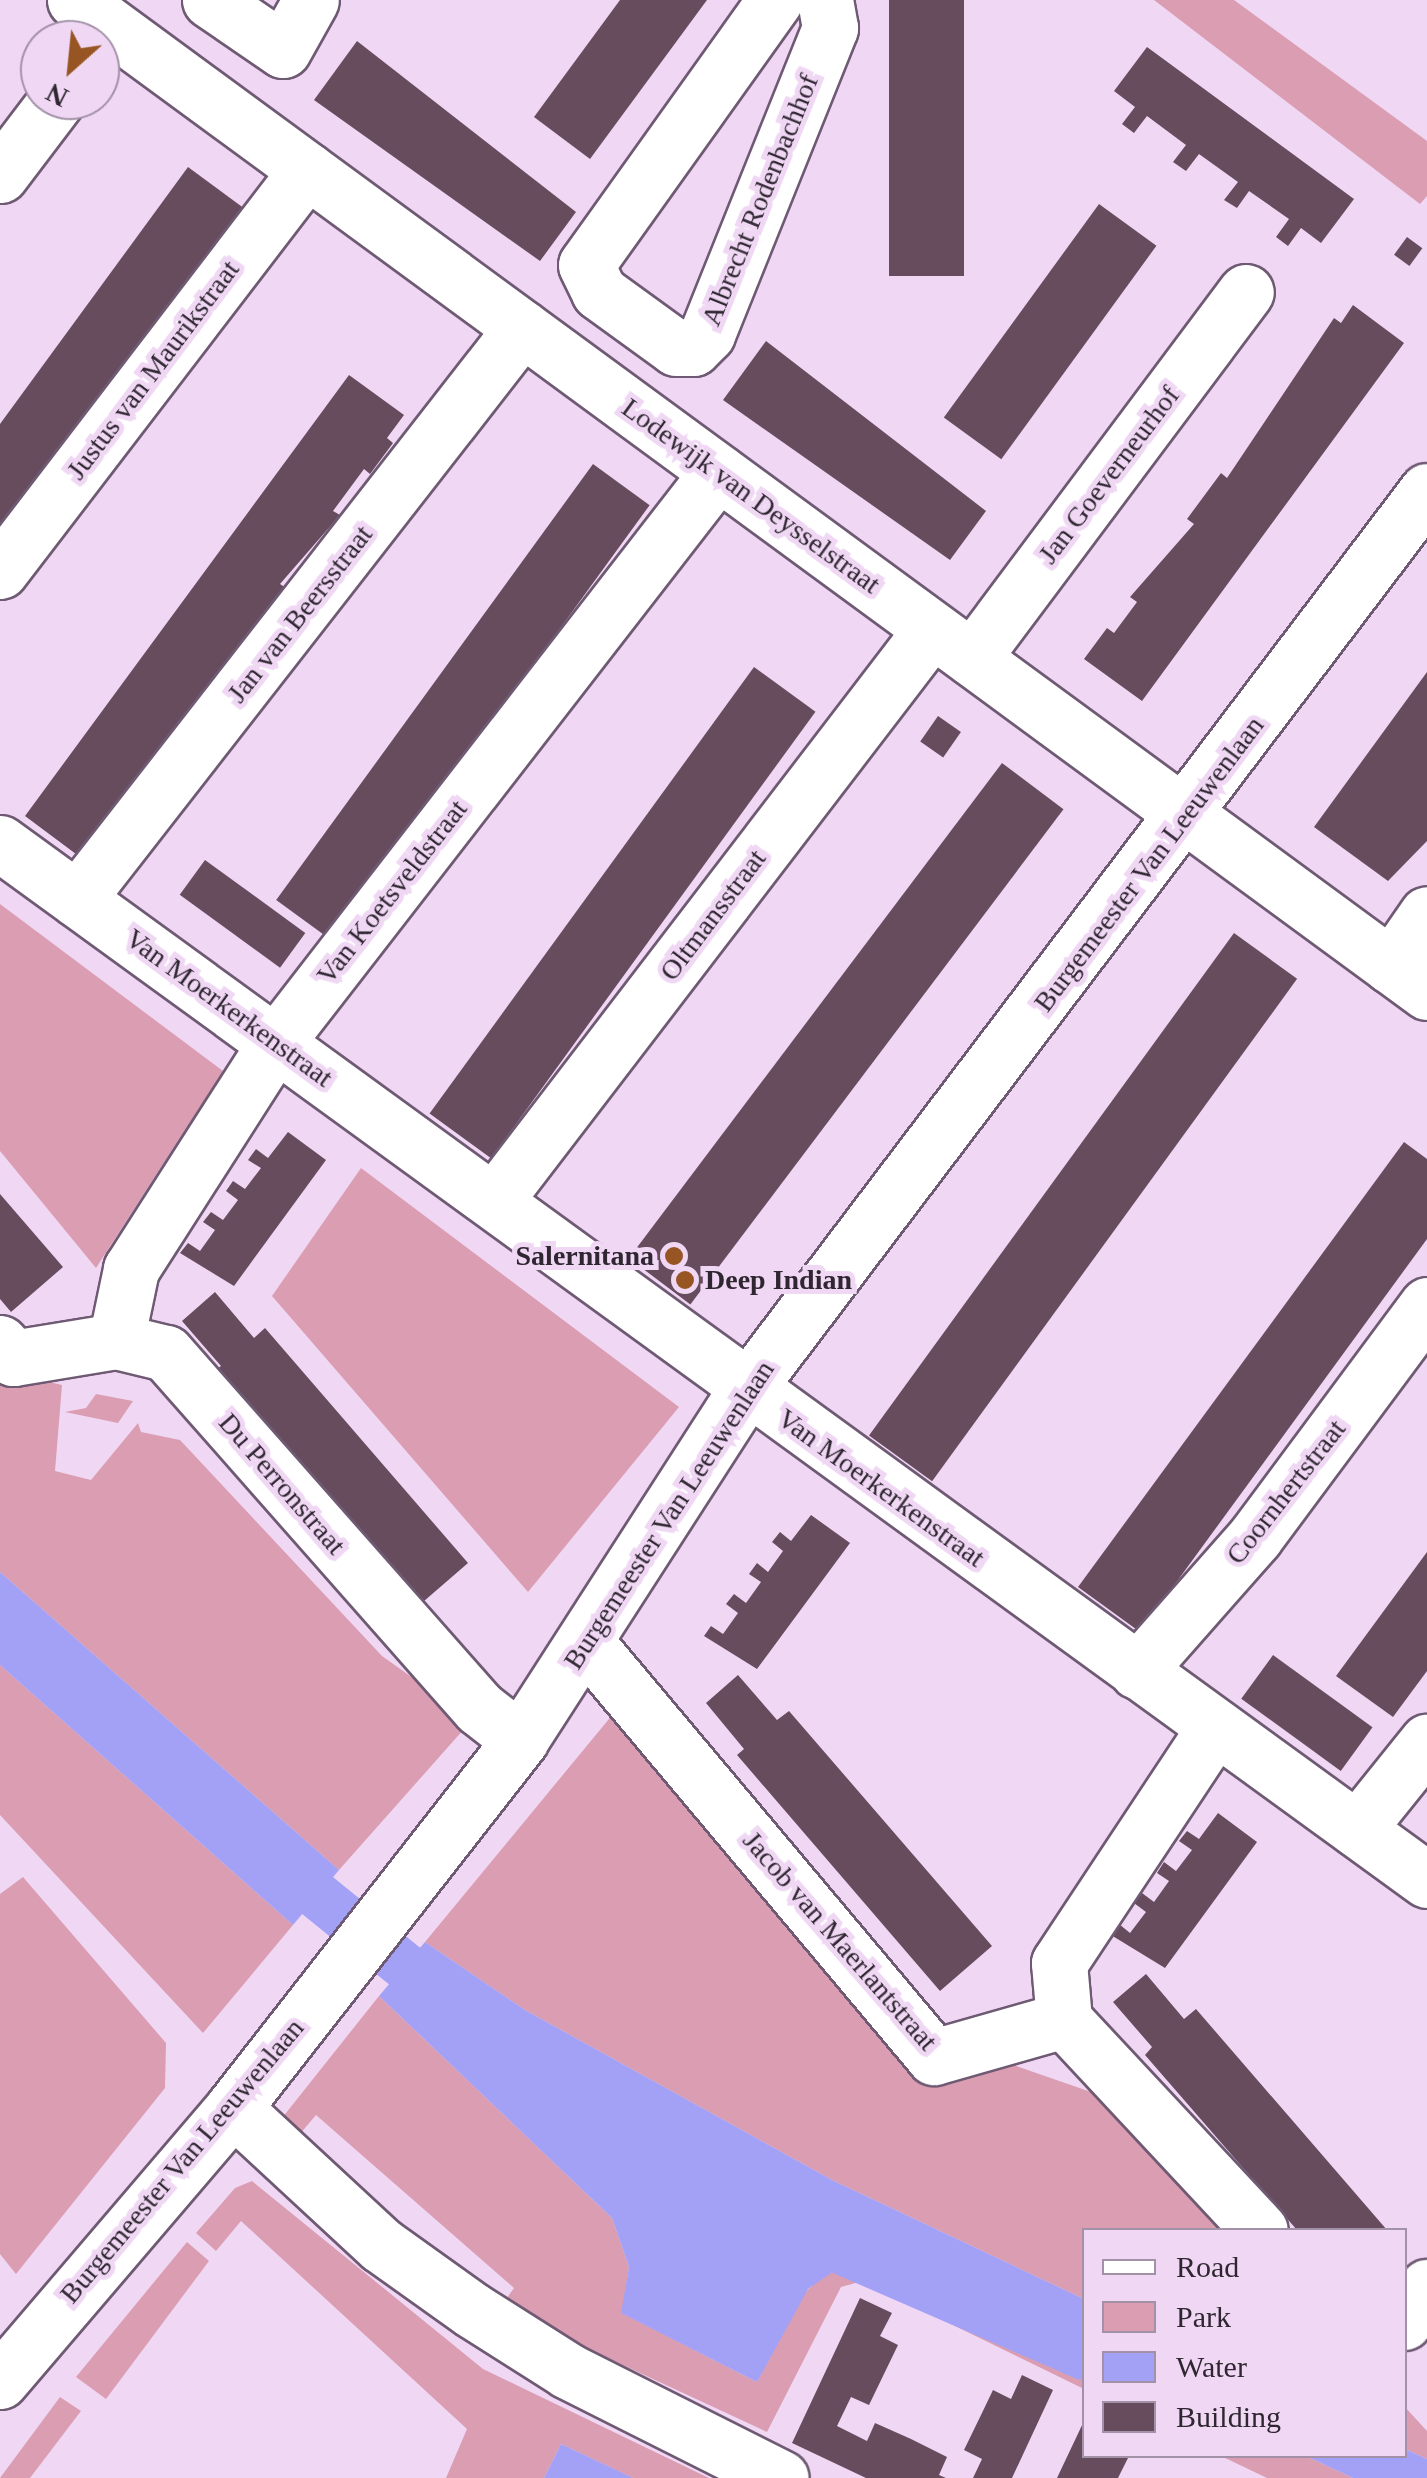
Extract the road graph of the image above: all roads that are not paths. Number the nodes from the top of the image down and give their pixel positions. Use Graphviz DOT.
graph roads {
  1 [pos="311,0"];
  2 [pos="775,0"];
  3 [pos="824,0"];
  4 [pos="222,9"];
  5 [pos="120,39"];
  6 [pos="189,84"];
  7 [pos="42,120"];
  8 [pos="307,170"];
  9 [pos="0,175"];
  10 [pos="1246,292"];
  11 [pos="522,328"];
  12 [pos="646,328"];
  13 [pos="604,388"];
  14 [pos="718,472"];
  15 [pos="1427,491"];
  16 [pos="0,571"];
  17 [pos="952,644"];
  18 [pos="1186,816"];
  19 [pos="0,842"];
  20 [pos="78,899"];
  21 [pos="1427,914"];
  22 [pos="1409,979"];
  23 [pos="277,1041"];
  24 [pos="494,1201"];
  25 [pos="1427,1305"];
  26 [pos="116,1341"];
  27 [pos="0,1343"];
  28 [pos="744,1391"];
  29 [pos="588,1645"];
  30 [pos="1137,1671"];
  31 [pos="1215,1728"];
  32 [pos="520,1740"];
  33 [pos="1427,1742"];
  34 [pos="1356,1830"];
  35 [pos="1427,1880"];
  36 [pos="1064,2020"];
  37 [pos="233,2108"];
  38 [pos="1258,2228"];
  39 [pos="1427,2287"];
  40 [pos="1407,2317"];
  41 [pos="0,2381"];
  42 [pos="781,2478"];
  1 -- 4 [label="street"];
  2 -- 12 [label="street, Albrecht Rodenbachhof"];
  3 -- 12 [label="street, Albrecht Rodenbachhof"];
  4 -- 6 [label="street"];
  5 -- 6 [label="street, Lodewijk van Deysselstraat"];
  6 -- 8 [label="street, Lodewijk van Deysselstraat"];
  7 -- 9 [label="street"];
  8 -- 11 [label="street, Lodewijk van Deysselstraat"];
  8 -- 16 [label="street, Justus van Maurikstraat"];
  10 -- 17 [label="street, Jan Goeverneurhof"];
  11 -- 13 [label="street, Lodewijk van Deysselstraat"];
  11 -- 20 [label="street, Jan van Beersstraat"];
  12 -- 13 [label="street"];
  13 -- 14 [label="street, Lodewijk van Deysselstraat"];
  14 -- 17 [label="street, Lodewijk van Deysselstraat"];
  14 -- 23 [label="street, Van Koetsveldstraat"];
  15 -- 18 [label="street, Burgemeester Van Leeuwenlaan"];
  17 -- 18 [label="street, Lodewijk van Deysselstraat"];
  17 -- 24 [label="street, Oltmansstraat"];
  18 -- 22 [label="street, Lodewijk van Deysselstraat"];
  18 -- 28 [label="street, Burgemeester Van Leeuwenlaan"];
  19 -- 20 [label="street, Van Moerkerkenstraat"];
  20 -- 23 [label="street, Van Moerkerkenstraat"];
  21 -- 22 [label="street"];
  23 -- 24 [label="street, Van Moerkerkenstraat"];
  23 -- 26 [label="street, Van Koetsveldstraat"];
  24 -- 28 [label="street, Van Moerkerkenstraat"];
  25 -- 30 [label="street, Coornhertstraat"];
  26 -- 27 [label="street, Du Perronstraat"];
  26 -- 32 [label="street, Du Perronstraat"];
  28 -- 29 [label="street, Burgemeester Van Leeuwenlaan"];
  28 -- 30 [label="street, Van Moerkerkenstraat"];
  29 -- 32 [label="street, Burgemeester Van Leeuwenlaan"];
  29 -- 36 [label="street, Jacob van Maerlantstraat"];
  30 -- 31 [label="street, Van Moerkerkenstraat"];
  31 -- 34 [label="street, Van Moerkerkenstraat"];
  31 -- 36 [label="street"];
  32 -- 37 [label="street, Burgemeester Van Leeuwenlaan"];
  33 -- 34 [label="street"];
  34 -- 35 [label="street, Van Moerkerkenstraat"];
  36 -- 38 [label="street"];
  37 -- 41 [label="street, Burgemeester Van Leeuwenlaan"];
  37 -- 42 [label="street"];
  39 -- 40 [label="street"];
}
